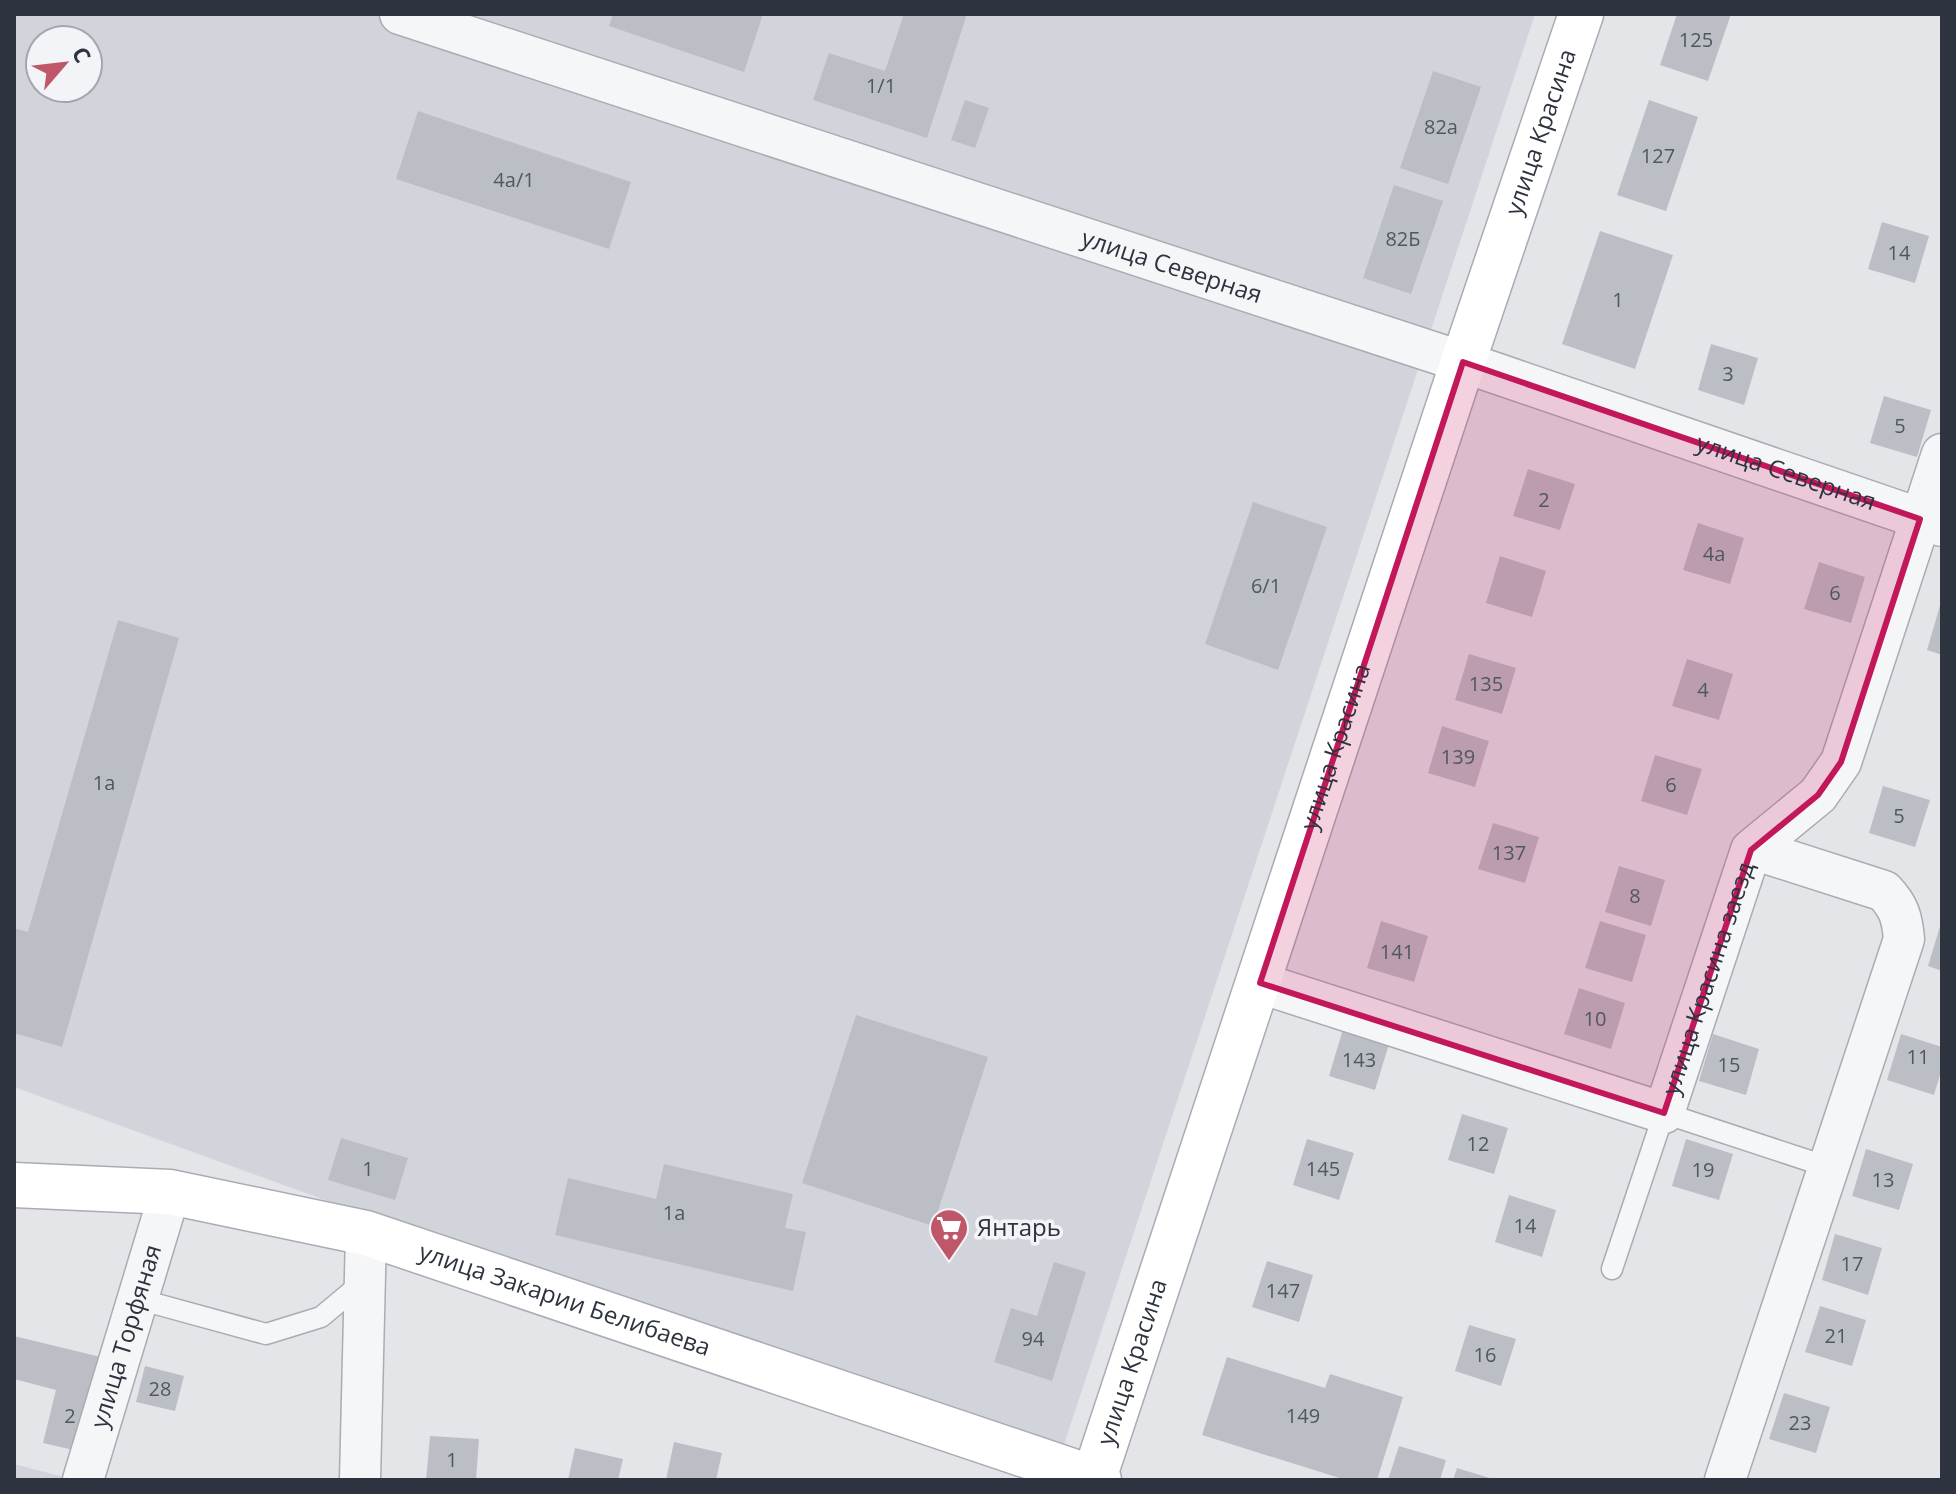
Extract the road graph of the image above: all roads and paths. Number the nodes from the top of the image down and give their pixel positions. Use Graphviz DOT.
graph roads {
  1 [pos="400,14"];
  2 [pos="1581,14"];
  3 [pos="1463,362"];
  4 [pos="1942,454"];
  5 [pos="1931,523"];
  6 [pos="1753,849"];
  7 [pos="1260,983"];
  8 [pos="1664,1113"];
  9 [pos="1828,1167"];
  10 [pos="14,1185"];
  11 [pos="170,1192"];
  12 [pos="366,1233"];
  13 [pos="1612,1269"];
  14 [pos="363,1282"];
  15 [pos="138,1299"];
  16 [pos="1096,1479"];
  17 [pos="83,1480"];
  18 [pos="360,1480"];
  19 [pos="1725,1480"];
  1 -- 3 [label="street, улица Северная"];
  2 -- 3 [label="street, улица Красина"];
  3 -- 5 [label="street, улица Северная"];
  3 -- 7 [label="street, улица Красина"];
  4 -- 5 [label="street, улица Красина заезд"];
  5 -- 6 [label="street, улица Красина заезд"];
  6 -- 8 [label="street, улица Красина заезд"];
  6 -- 9 [label="street"];
  7 -- 8 [label="street, улица Красина заезд"];
  7 -- 16 [label="street, улица Красина"];
  8 -- 9 [label="lane"];
  8 -- 13 [label="lane"];
  9 -- 19 [label="street"];
  10 -- 11 [label="street, улица Закарии Белибаева"];
  11 -- 12 [label="street, улица Закарии Белибаева"];
  11 -- 15 [label="street, улица Торфяная"];
  12 -- 14 [label="street"];
  12 -- 16 [label="street, улица Закарии Белибаева"];
  14 -- 15 [label="lane"];
  14 -- 18 [label="street"];
  15 -- 17 [label="street, улица Торфяная"];
}
